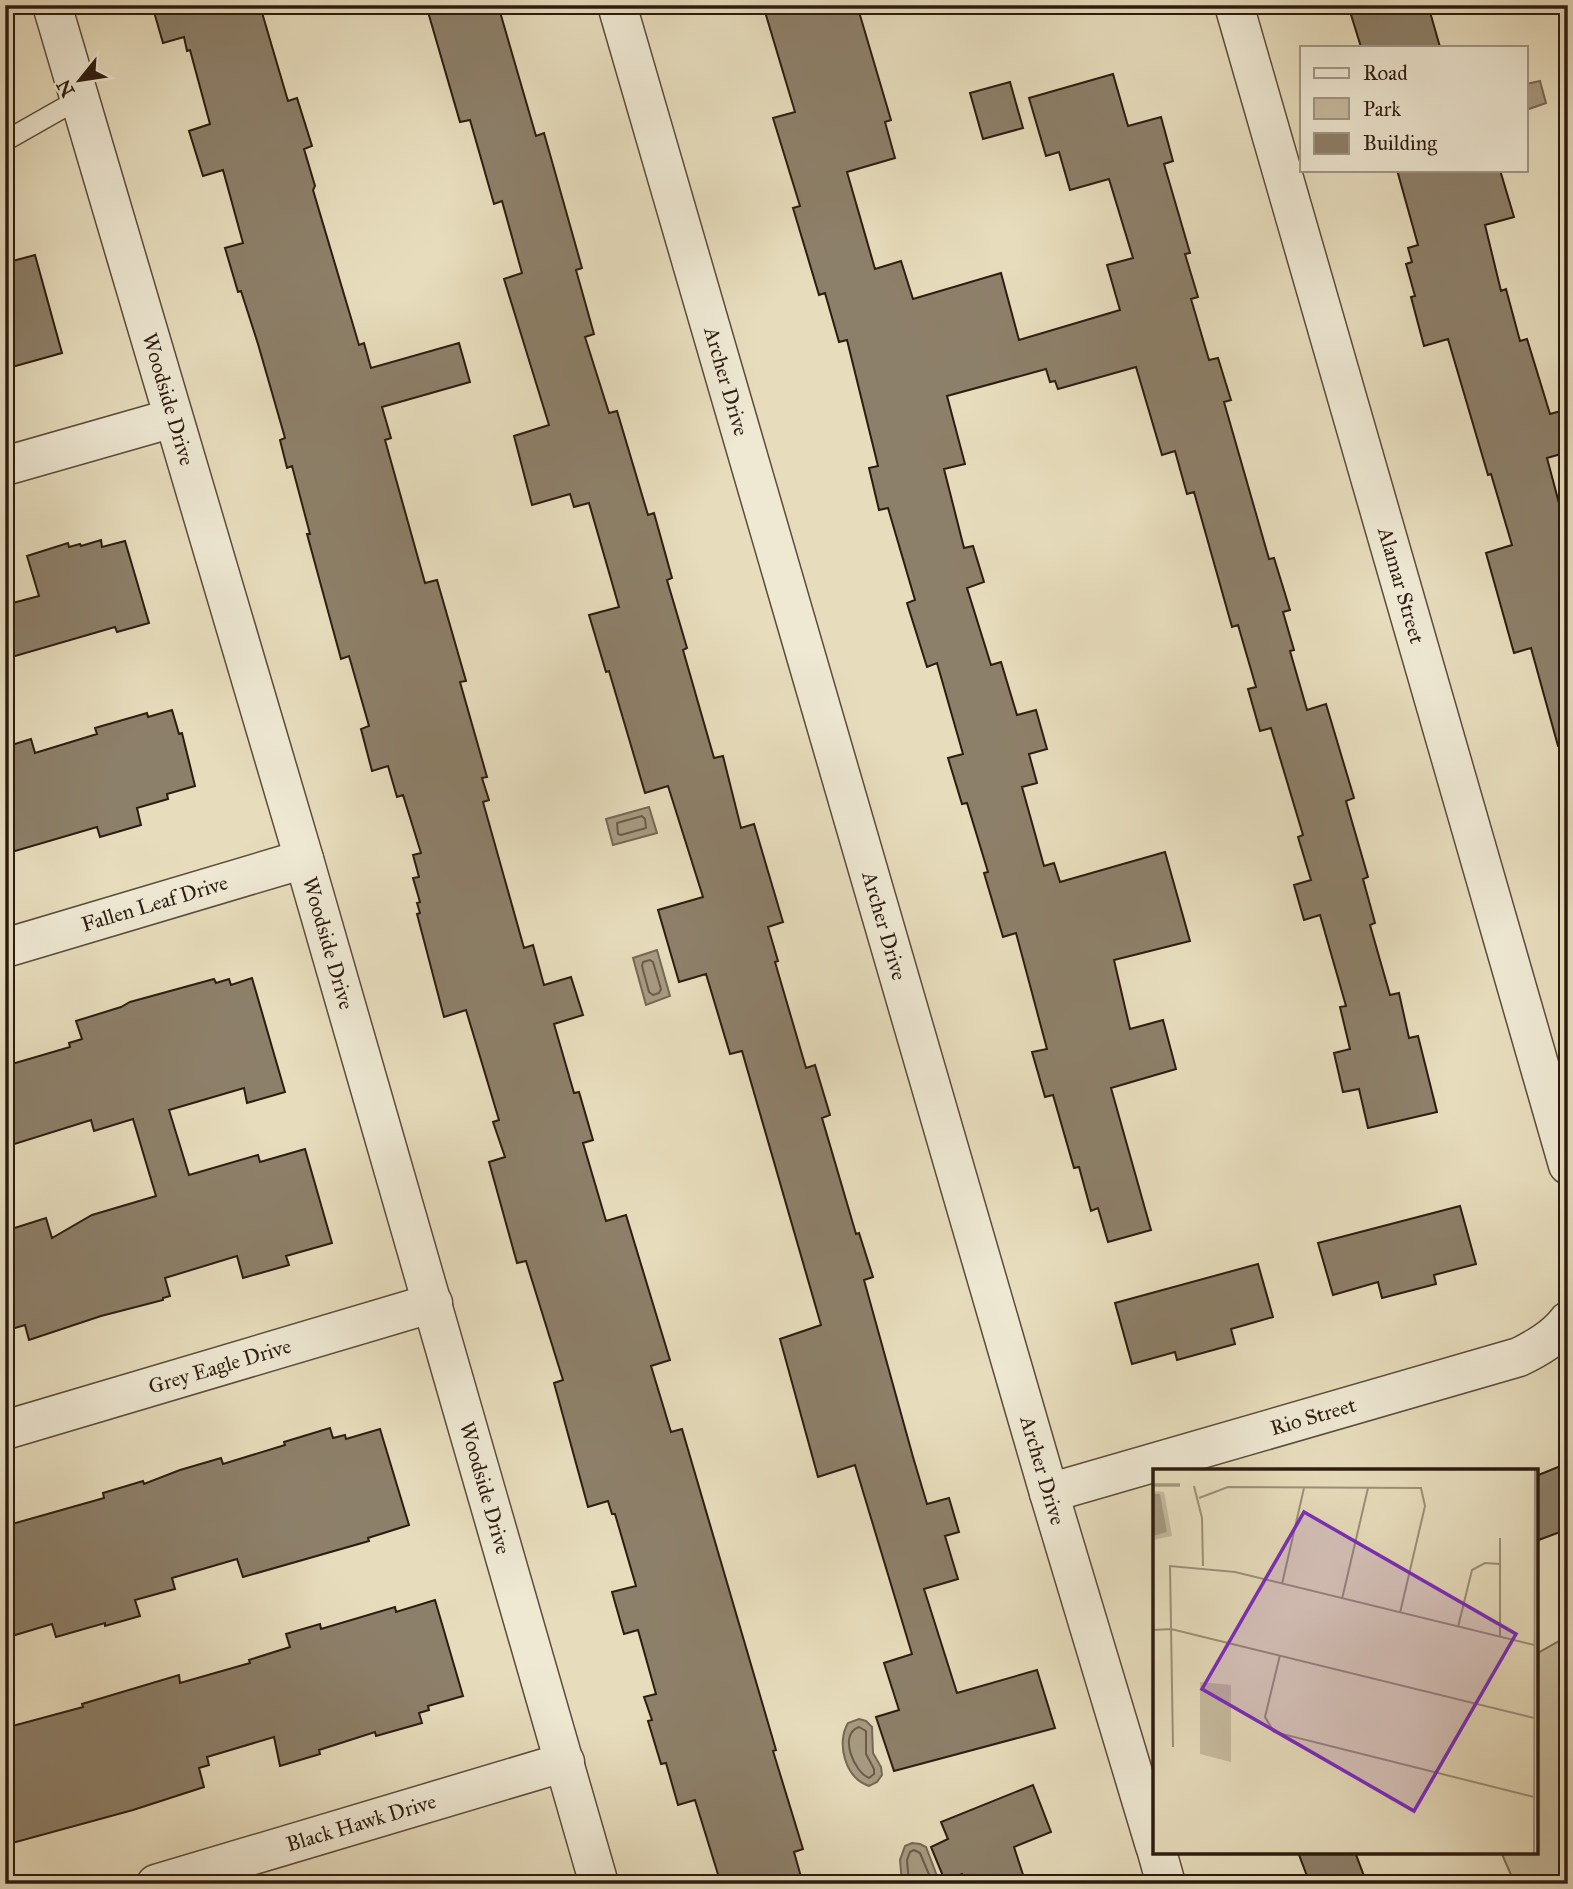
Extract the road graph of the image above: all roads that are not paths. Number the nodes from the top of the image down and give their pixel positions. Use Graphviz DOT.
graph roads {
  1 [pos="51,5"];
  2 [pos="617,5"];
  3 [pos="1234,5"];
  4 [pos="79,99"];
  5 [pos="5,141"];
  6 [pos="173,418"];
  7 [pos="5,467"];
  8 [pos="304,859"];
  9 [pos="5,948"];
  10 [pos="1568,1165"];
  11 [pos="433,1303"];
  12 [pos="1568,1321"];
  13 [pos="5,1430"];
  14 [pos="1049,1493"];
  15 [pos="565,1762"];
  16 [pos="1153,1839"];
  17 [pos="1158,1854"];
  18 [pos="156,1884"];
  19 [pos="599,1884"];
  20 [pos="1166,1884"];
  1 -- 4 [label="street, Woodside Drive"];
  2 -- 14 [label="street, Archer Drive"];
  3 -- 10 [label="street, Alamar Street"];
  4 -- 5 [label="lane"];
  4 -- 6 [label="street, Woodside Drive"];
  6 -- 7 [label="street"];
  6 -- 8 [label="street, Woodside Drive"];
  8 -- 9 [label="street, Fallen Leaf Drive"];
  8 -- 11 [label="street, Woodside Drive"];
  11 -- 13 [label="street, Grey Eagle Drive"];
  11 -- 15 [label="street, Woodside Drive"];
  12 -- 14 [label="street, Rio Street"];
  14 -- 16 [label="street, Archer Drive"];
  15 -- 18 [label="street, Black Hawk Drive"];
  15 -- 19 [label="street, Woodside Drive"];
  17 -- 20 [label="street"];
}
